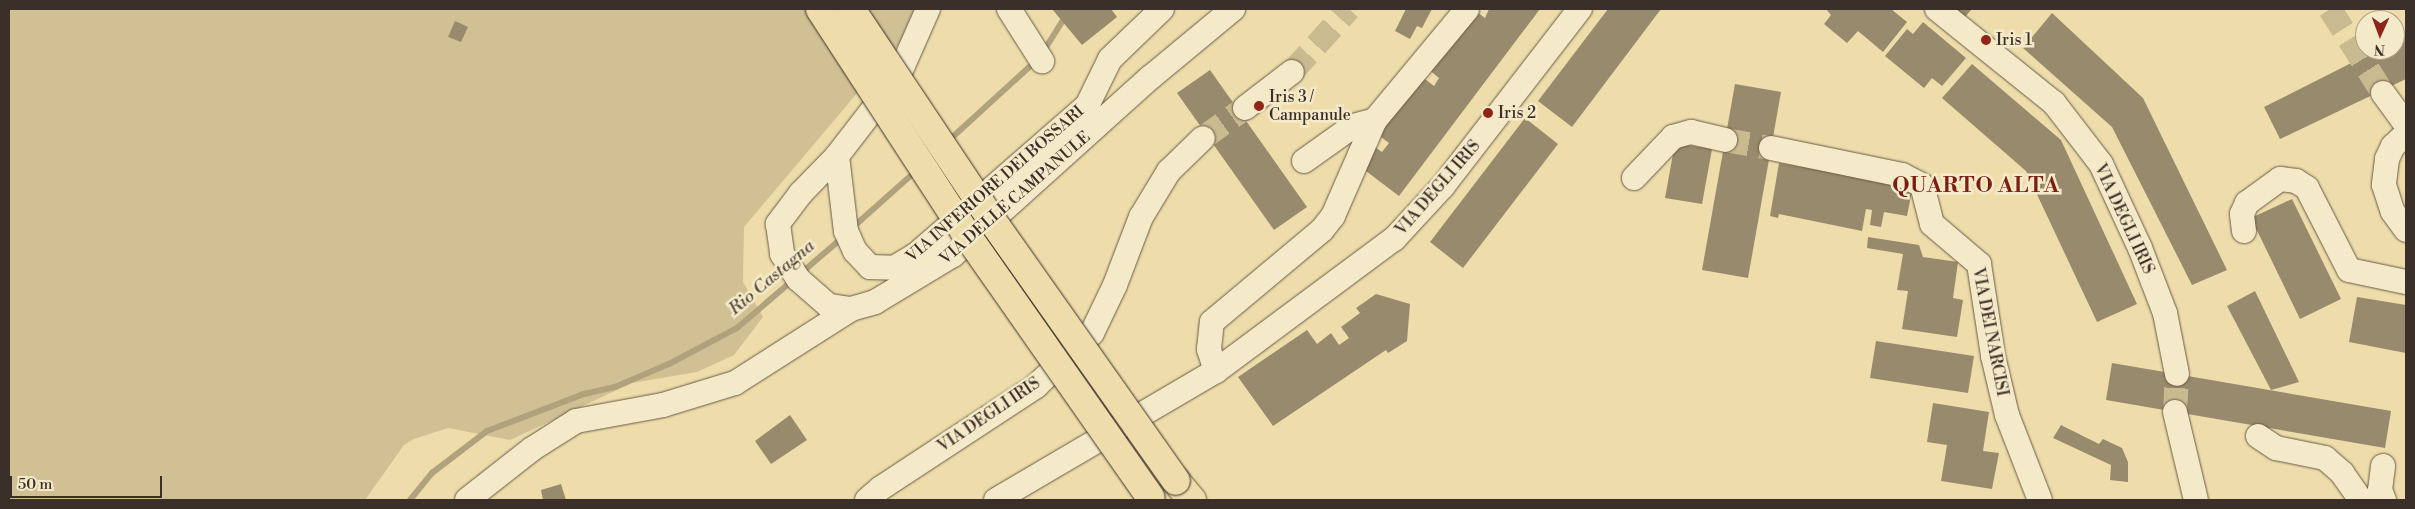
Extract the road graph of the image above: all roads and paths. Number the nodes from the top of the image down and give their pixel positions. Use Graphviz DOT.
graph roads {
  1 [pos="820,9"];
  2 [pos="851,9"];
  3 [pos="928,9"];
  4 [pos="1009,9"];
  5 [pos="1162,9"];
  6 [pos="1233,9"];
  7 [pos="1444,9"];
  8 [pos="1467,9"];
  9 [pos="1580,9"];
  10 [pos="1937,9"];
  11 [pos="1445,38"];
  12 [pos="1042,61"];
  13 [pos="1292,72"];
  14 [pos="2382,94"];
  15 [pos="1245,108"];
  16 [pos="1375,120"];
  17 [pos="2406,125"];
  18 [pos="2406,134"];
  19 [pos="1203,138"];
  20 [pos="1725,140"];
  21 [pos="1771,148"];
  22 [pos="837,156"];
  23 [pos="1304,161"];
  24 [pos="1634,178"];
  25 [pos="2406,230"];
  26 [pos="2244,231"];
  27 [pos="2406,282"];
  28 [pos="852,309"];
  29 [pos="1216,371"];
  30 [pos="2177,374"];
  31 [pos="2175,412"];
  32 [pos="2258,436"];
  33 [pos="2383,466"];
  34 [pos="1184,490"];
  35 [pos="1151,499"];
  36 [pos="467,500"];
  37 [pos="867,500"];
  38 [pos="996,500"];
  39 [pos="2040,500"];
  40 [pos="2196,500"];
  41 [pos="2361,500"];
  42 [pos="2384,500"];
  1 -- 35 [label="highway, bridge"];
  2 -- 34 [label="highway, bridge"];
  3 -- 22 [label="street, VIA DELLE CAMPANULE"];
  4 -- 12 [label="street"];
  5 -- 22 [label="street, VIA INFERIORE DEI BOSSARI"];
  6 -- 28 [label="street, VIA DELLE CAMPANULE"];
  7 -- 11 [label="street"];
  8 -- 11 [label="street"];
  9 -- 29 [label="street, VIA DEGLI IRIS"];
  10 -- 30 [label="street, VIA DEGLI IRIS"];
  11 -- 16 [label="street"];
  13 -- 15 [label="street"];
  14 -- 17 [label="street"];
  16 -- 23 [label="street"];
  16 -- 29 [label="street"];
  18 -- 25 [label="street"];
  19 -- 37 [label="street, VIA DEGLI IRIS"];
  20 -- 24 [label="street"];
  21 -- 39 [label="street, VIA DEI NARCISI"];
  22 -- 28 [label="street, VIA DELLE CAMPANULE"];
  26 -- 27 [label="street"];
  28 -- 36 [label="street"];
  29 -- 38 [label="street, VIA DEGLI IRIS"];
  31 -- 40 [label="street"];
  32 -- 41 [label="street"];
  33 -- 42 [label="street"];
}
